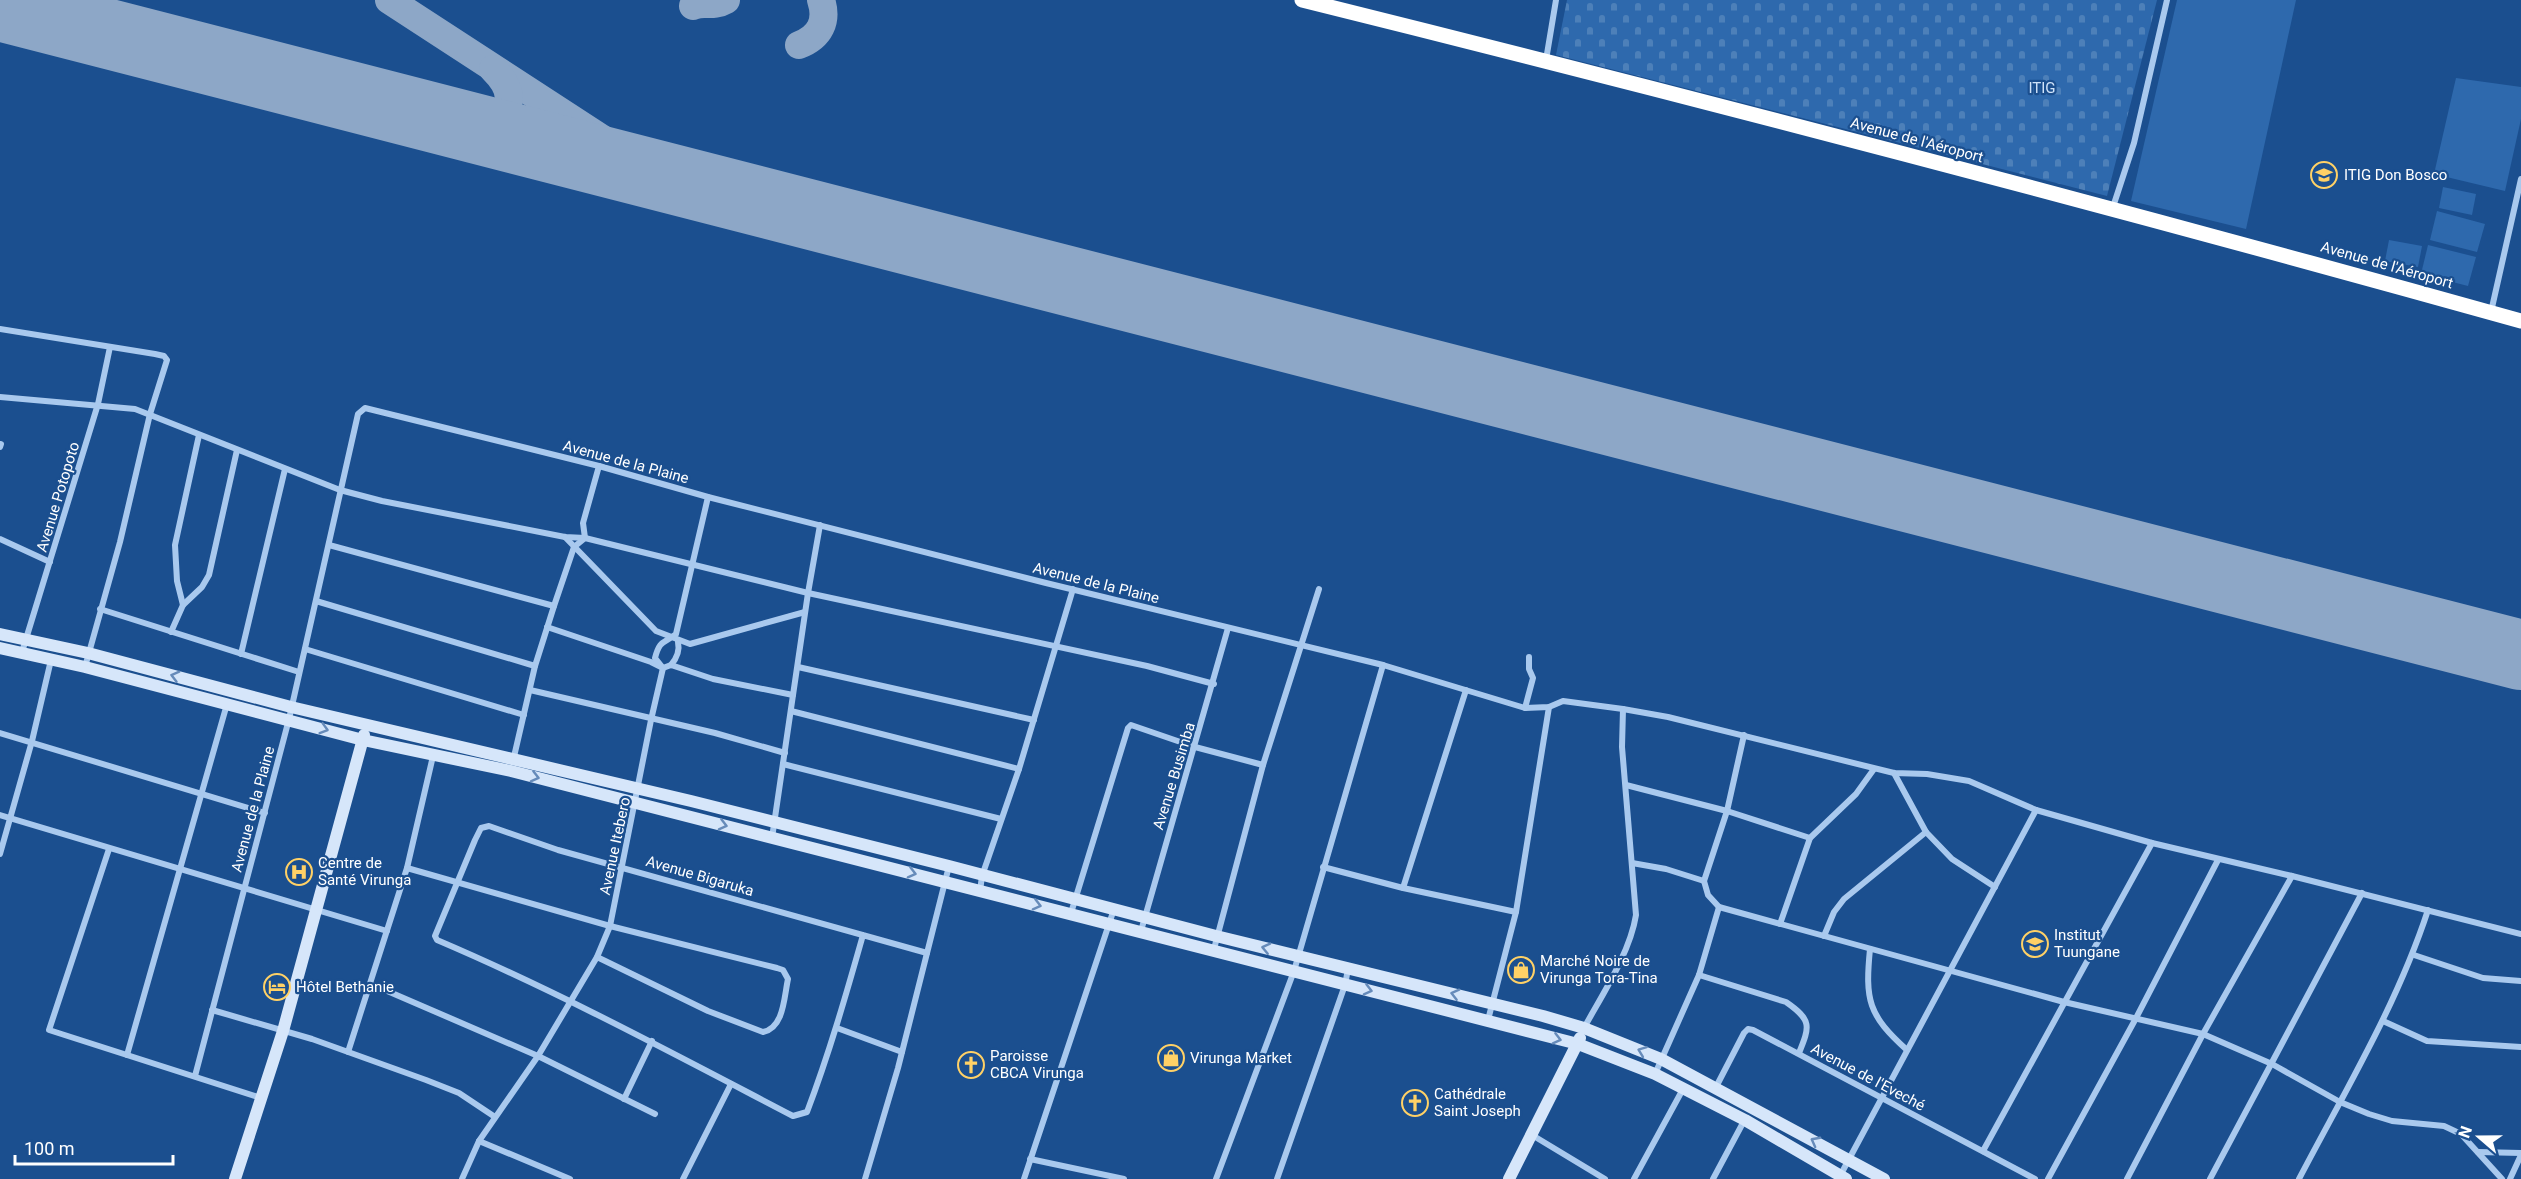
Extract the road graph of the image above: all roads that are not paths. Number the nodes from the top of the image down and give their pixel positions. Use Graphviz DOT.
graph roads {
  1 [pos="1302,0"];
  2 [pos="1556,0"];
  3 [pos="2168,0"];
  4 [pos="1546,61"];
  5 [pos="2521,179"];
  6 [pos="2112,210"];
  7 [pos="2491,312"];
  8 [pos="2521,321"];
  9 [pos="0,329"];
  10 [pos="110,347"];
  11 [pos="0,397"];
  12 [pos="98,404"];
  13 [pos="150,414"];
  14 [pos="199,435"];
  15 [pos="237,450"];
  16 [pos="599,466"];
  17 [pos="285,469"];
  18 [pos="340,489"];
  19 [pos="708,497"];
  20 [pos="820,525"];
  21 [pos="566,537"];
  22 [pos="585,538"];
  23 [pos="0,539"];
  24 [pos="329,545"];
  25 [pos="574,547"];
  26 [pos="50,562"];
  27 [pos="693,565"];
  28 [pos="1072,589"];
  29 [pos="1319,589"];
  30 [pos="808,593"];
  31 [pos="316,601"];
  32 [pos="183,605"];
  33 [pos="554,606"];
  34 [pos="100,609"];
  35 [pos="805,612"];
  36 [pos="547,627"];
  37 [pos="1228,628"];
  38 [pos="171,632"];
  39 [pos="0,634"];
  40 [pos="671,638"];
  41 [pos="26,639"];
  42 [pos="678,642"];
  43 [pos="1301,644"];
  44 [pos="1057,646"];
  45 [pos="0,648"];
  46 [pos="305,649"];
  47 [pos="22,652"];
  48 [pos="88,653"];
  49 [pos="241,654"];
  50 [pos="1529,657"];
  51 [pos="51,659"];
  52 [pos="671,665"];
  53 [pos="1383,665"];
  54 [pos="536,666"];
  55 [pos="85,667"];
  56 [pos="798,667"];
  57 [pos="663,668"];
  58 [pos="299,672"];
  59 [pos="1214,684"];
  60 [pos="530,690"];
  61 [pos="1466,690"];
  62 [pos="793,695"];
  63 [pos="227,704"];
  64 [pos="1549,706"];
  65 [pos="1525,708"];
  66 [pos="1623,709"];
  67 [pos="791,711"];
  68 [pos="290,713"];
  69 [pos="524,715"];
  70 [pos="651,720"];
  71 [pos="1034,720"];
  72 [pos="366,725"];
  73 [pos="0,733"];
  74 [pos="1744,735"];
  75 [pos="363,740"];
  76 [pos="32,741"];
  77 [pos="1195,747"];
  78 [pos="785,753"];
  79 [pos="433,756"];
  80 [pos="512,764"];
  81 [pos="783,764"];
  82 [pos="1263,765"];
  83 [pos="1019,769"];
  84 [pos="1874,769"];
  85 [pos="1893,773"];
  86 [pos="1626,785"];
  87 [pos="639,788"];
  88 [pos="203,794"];
  89 [pos="691,801"];
  90 [pos="636,803"];
  91 [pos="2036,810"];
  92 [pos="1727,811"];
  93 [pos="265,813"];
  94 [pos="0,815"];
  95 [pos="688,817"];
  96 [pos="10,818"];
  97 [pos="1001,819"];
  98 [pos="774,822"];
  99 [pos="1926,832"];
  100 [pos="772,838"];
  101 [pos="1810,838"];
  102 [pos="2152,843"];
  103 [pos="109,849"];
  104 [pos="0,854"];
  105 [pos="2218,860"];
  106 [pos="1632,863"];
  107 [pos="949,866"];
  108 [pos="624,867"];
  109 [pos="1323,867"];
  110 [pos="406,868"];
  111 [pos="180,869"];
  112 [pos="982,876"];
  113 [pos="2292,876"];
  114 [pos="458,881"];
  115 [pos="1704,881"];
  116 [pos="947,882"];
  117 [pos="1995,887"];
  118 [pos="245,888"];
  119 [pos="1403,888"];
  120 [pos="980,891"];
  121 [pos="2362,893"];
  122 [pos="1074,900"];
  123 [pos="1719,907"];
  124 [pos="316,909"];
  125 [pos="1114,909"];
  126 [pos="2428,910"];
  127 [pos="1516,912"];
  128 [pos="1071,913"];
  129 [pos="1144,918"];
  130 [pos="1110,922"];
  131 [pos="1780,924"];
  132 [pos="610,926"];
  133 [pos="387,931"];
  134 [pos="1141,931"];
  135 [pos="2521,934"];
  136 [pos="863,935"];
  137 [pos="1216,936"];
  138 [pos="1824,936"];
  139 [pos="1214,949"];
  140 [pos="1870,949"];
  141 [pos="927,953"];
  142 [pos="2414,955"];
  143 [pos="1297,956"];
  144 [pos="597,957"];
  145 [pos="1348,968"];
  146 [pos="1950,970"];
  147 [pos="1294,971"];
  148 [pos="1699,975"];
  149 [pos="2521,981"];
  150 [pos="371,984"];
  151 [pos="1346,985"];
  152 [pos="570,1002"];
  153 [pos="2064,1002"];
  154 [pos="1492,1004"];
  155 [pos="212,1010"];
  156 [pos="1488,1020"];
  157 [pos="2135,1020"];
  158 [pos="2383,1021"];
  159 [pos="837,1028"];
  160 [pos="1584,1028"];
  161 [pos="283,1031"];
  162 [pos="2203,1034"];
  163 [pos="652,1041"];
  164 [pos="1578,1044"];
  165 [pos="2521,1047"];
  166 [pos="1907,1050"];
  167 [pos="348,1052"];
  168 [pos="902,1052"];
  169 [pos="1799,1053"];
  170 [pos="128,1055"];
  171 [pos="538,1056"];
  172 [pos="1661,1059"];
  173 [pos="2272,1064"];
  174 [pos="1655,1074"];
  175 [pos="195,1076"];
  176 [pos="731,1084"];
  177 [pos="1716,1087"];
  178 [pos="1683,1089"];
  179 [pos="262,1098"];
  180 [pos="624,1099"];
  181 [pos="1881,1099"];
  182 [pos="2340,1102"];
  183 [pos="1751,1107"];
  184 [pos="655,1114"];
  185 [pos="495,1117"];
  186 [pos="1745,1120"];
  187 [pos="1532,1136"];
  188 [pos="479,1141"];
  189 [pos="1983,1151"];
  190 [pos="2478,1152"];
  191 [pos="2521,1154"];
  192 [pos="1848,1158"];
  193 [pos="1030,1159"];
  194 [pos="1843,1177"];
  195 [pos="235,1179"];
  196 [pos="462,1179"];
  197 [pos="570,1179"];
  198 [pos="683,1179"];
  199 [pos="865,1179"];
  200 [pos="1024,1179"];
  201 [pos="1124,1179"];
  202 [pos="1216,1179"];
  203 [pos="1277,1179"];
  204 [pos="1509,1179"];
  205 [pos="1605,1179"];
  206 [pos="1634,1179"];
  207 [pos="1713,1179"];
  208 [pos="1884,1179"];
  209 [pos="2035,1179"];
  210 [pos="2048,1179"];
  211 [pos="2127,1179"];
  212 [pos="2210,1179"];
  213 [pos="2299,1179"];
  214 [pos="2502,1179"];
  215 [pos="2510,1179"];
  1 -- 4 [label="highway, Avenue de l'Aéroport"];
  2 -- 4 [label="street"];
  3 -- 6 [label="street"];
  4 -- 6 [label="highway, Avenue de l'Aéroport"];
  5 -- 7 [label="street"];
  6 -- 7 [label="highway, Avenue de l'Aéroport"];
  7 -- 8 [label="highway, Avenue de l'Aéroport"];
  9 -- 10 [label="street"];
  10 -- 12 [label="street, Avenue Potopoto"];
  10 -- 13 [label="street"];
  11 -- 12 [label="street"];
  12 -- 13 [label="street"];
  12 -- 26 [label="street, Avenue Potopoto"];
  13 -- 14 [label="street"];
  13 -- 34 [label="street"];
  14 -- 15 [label="street"];
  14 -- 32 [label="street"];
  15 -- 17 [label="street"];
  15 -- 32 [label="street"];
  16 -- 18 [label="street, Avenue de la Plaine"];
  16 -- 19 [label="street, Avenue de la Plaine"];
  16 -- 22 [label="street"];
  17 -- 18 [label="street"];
  17 -- 49 [label="street"];
  18 -- 21 [label="street"];
  18 -- 24 [label="street, Avenue de la Plaine"];
  19 -- 20 [label="street, Avenue de la Plaine"];
  19 -- 27 [label="street, Avenue Itebero"];
  20 -- 28 [label="street, Avenue de la Plaine"];
  20 -- 30 [label="street"];
  21 -- 22 [label="street"];
  21 -- 25 [label="street"];
  22 -- 25 [label="street"];
  22 -- 27 [label="street"];
  23 -- 26 [label="street"];
  24 -- 31 [label="street, Avenue de la Plaine"];
  24 -- 33 [label="street"];
  25 -- 33 [label="street"];
  25 -- 40 [label="street"];
  26 -- 41 [label="street, Avenue Potopoto"];
  27 -- 30 [label="street"];
  27 -- 40 [label="street, Avenue Itebero"];
  28 -- 37 [label="street, Avenue de la Plaine"];
  28 -- 44 [label="street"];
  29 -- 43 [label="street"];
  30 -- 35 [label="street"];
  30 -- 44 [label="street"];
  31 -- 46 [label="street, Avenue de la Plaine"];
  31 -- 54 [label="street"];
  32 -- 38 [label="street"];
  33 -- 36 [label="street"];
  34 -- 38 [label="street"];
  34 -- 48 [label="street"];
  35 -- 42 [label="street"];
  35 -- 56 [label="street"];
  36 -- 54 [label="street"];
  36 -- 57 [label="street"];
  37 -- 43 [label="street, Avenue de la Plaine"];
  37 -- 59 [label="street, Avenue Busimba"];
  38 -- 49 [label="street"];
  39 -- 41 [label="main road"];
  40 -- 42 [label="street"];
  40 -- 57 [label="street, Avenue Itebero"];
  41 -- 47 [label="street, Avenue Potopoto"];
  41 -- 48 [label="main road"];
  42 -- 52 [label="street"];
  43 -- 53 [label="street, Avenue de la Plaine"];
  43 -- 82 [label="street"];
  44 -- 59 [label="street"];
  44 -- 71 [label="street"];
  45 -- 47 [label="main road"];
  46 -- 58 [label="street, Avenue de la Plaine"];
  46 -- 69 [label="street"];
  47 -- 51 [label="main road"];
  48 -- 55 [label="street"];
  68 -- 48 [label="main road, one-way"];
  49 -- 58 [label="street"];
  50 -- 65 [label="street"];
  51 -- 55 [label="main road"];
  51 -- 76 [label="street"];
  52 -- 57 [label="street"];
  52 -- 62 [label="street"];
  53 -- 61 [label="street, Avenue de la Plaine"];
  53 -- 109 [label="street"];
  54 -- 60 [label="street"];
  55 -- 63 [label="main road"];
  56 -- 62 [label="street"];
  56 -- 71 [label="street"];
  57 -- 70 [label="street, Avenue Itebero"];
  58 -- 68 [label="street, Avenue de la Plaine"];
  59 -- 77 [label="street, Avenue Busimba"];
  60 -- 69 [label="street"];
  60 -- 70 [label="street"];
  61 -- 65 [label="street, Avenue de la Plaine"];
  61 -- 119 [label="street"];
  62 -- 67 [label="street"];
  63 -- 68 [label="main road"];
  63 -- 88 [label="street"];
  64 -- 65 [label="street, Avenue de la Plaine"];
  64 -- 66 [label="street, Avenue de la Plaine"];
  64 -- 127 [label="street"];
  66 -- 74 [label="street, Avenue de la Plaine"];
  66 -- 86 [label="street"];
  67 -- 78 [label="street"];
  67 -- 83 [label="street"];
  68 -- 72 [label="main road"];
  68 -- 75 [label="main road, one-way"];
  68 -- 93 [label="street, Avenue de la Plaine"];
  69 -- 80 [label="street"];
  70 -- 78 [label="street"];
  70 -- 87 [label="street, Avenue Itebero"];
  71 -- 83 [label="street"];
  72 -- 75 [label="main road"];
  72 -- 80 [label="main road"];
  73 -- 76 [label="street"];
  74 -- 84 [label="street, Avenue de la Plaine"];
  74 -- 92 [label="street"];
  75 -- 79 [label="main road"];
  75 -- 124 [label="main road"];
  76 -- 88 [label="street"];
  76 -- 96 [label="street"];
  77 -- 82 [label="street"];
  77 -- 122 [label="street"];
  77 -- 129 [label="street, Avenue Busimba"];
  78 -- 81 [label="street"];
  79 -- 80 [label="main road"];
  79 -- 110 [label="street"];
  80 -- 87 [label="main road"];
  80 -- 90 [label="main road, one-way"];
  81 -- 97 [label="street"];
  81 -- 98 [label="street"];
  82 -- 137 [label="street"];
  83 -- 97 [label="street"];
  84 -- 85 [label="street, Avenue de la Plaine"];
  84 -- 101 [label="street"];
  85 -- 91 [label="street, Avenue de la Plaine"];
  85 -- 99 [label="street"];
  86 -- 92 [label="street"];
  86 -- 106 [label="street"];
  87 -- 89 [label="main road"];
  87 -- 90 [label="street, Avenue Itebero"];
  88 -- 93 [label="street"];
  88 -- 111 [label="street"];
  89 -- 95 [label="main road"];
  89 -- 98 [label="main road"];
  90 -- 95 [label="main road"];
  90 -- 108 [label="street, Avenue Itebero"];
  91 -- 102 [label="street, Avenue de la Plaine"];
  91 -- 117 [label="street"];
  92 -- 101 [label="street"];
  92 -- 115 [label="street"];
  93 -- 118 [label="street, Avenue de la Plaine"];
  94 -- 96 [label="street"];
  95 -- 100 [label="main road, one-way"];
  96 -- 103 [label="street"];
  96 -- 104 [label="street"];
  97 -- 112 [label="street"];
  98 -- 100 [label="street"];
  98 -- 107 [label="main road"];
  99 -- 117 [label="street"];
  99 -- 138 [label="street"];
  100 -- 116 [label="main road, one-way"];
  101 -- 131 [label="street"];
  102 -- 105 [label="street, Avenue de la Plaine"];
  102 -- 153 [label="street"];
  103 -- 111 [label="street"];
  103 -- 170 [label="street"];
  105 -- 113 [label="street, Avenue de la Plaine"];
  105 -- 157 [label="street"];
  106 -- 115 [label="street"];
  106 -- 160 [label="street"];
  107 -- 112 [label="main road"];
  107 -- 116 [label="street"];
  108 -- 114 [label="street, Avenue Bigaruka"];
  108 -- 132 [label="street, Avenue Itebero"];
  108 -- 136 [label="street, Avenue Bigaruka"];
  109 -- 119 [label="street"];
  109 -- 143 [label="street"];
  110 -- 114 [label="street"];
  110 -- 133 [label="street"];
  111 -- 118 [label="street"];
  111 -- 170 [label="street"];
  112 -- 120 [label="street"];
  112 -- 122 [label="main road"];
  113 -- 121 [label="street, Avenue de la Plaine"];
  113 -- 162 [label="street"];
  114 -- 132 [label="street"];
  114 -- 152 [label="street, Avenue Bigaruka"];
  115 -- 123 [label="street"];
  116 -- 120 [label="main road"];
  116 -- 141 [label="street"];
  117 -- 146 [label="street"];
  118 -- 124 [label="street"];
  118 -- 155 [label="street, Avenue de la Plaine"];
  119 -- 127 [label="street"];
  120 -- 128 [label="main road, one-way"];
  121 -- 126 [label="street, Avenue de la Plaine"];
  121 -- 173 [label="street"];
  122 -- 125 [label="main road"];
  122 -- 128 [label="street"];
  123 -- 131 [label="street"];
  123 -- 148 [label="street"];
  124 -- 133 [label="street"];
  124 -- 161 [label="main road"];
  125 -- 129 [label="main road"];
  125 -- 130 [label="street"];
  126 -- 135 [label="street, Avenue de la Plaine"];
  126 -- 142 [label="street"];
  127 -- 154 [label="street"];
  128 -- 130 [label="main road"];
  129 -- 134 [label="street, Avenue Busimba"];
  129 -- 137 [label="main road"];
  130 -- 134 [label="main road"];
  130 -- 193 [label="street"];
  131 -- 138 [label="street"];
  132 -- 144 [label="street, Avenue Itebero"];
  132 -- 144 [label="street"];
  133 -- 150 [label="street"];
  134 -- 139 [label="main road"];
  136 -- 141 [label="street, Avenue Bigaruka"];
  136 -- 159 [label="street"];
  137 -- 139 [label="street"];
  143 -- 137 [label="main road, one-way"];
  138 -- 140 [label="street"];
  139 -- 147 [label="main road"];
  140 -- 146 [label="street"];
  140 -- 166 [label="street"];
  141 -- 168 [label="street"];
  142 -- 149 [label="street"];
  142 -- 158 [label="street"];
  143 -- 145 [label="main road"];
  143 -- 147 [label="street"];
  144 -- 152 [label="street, Avenue Itebero"];
  145 -- 151 [label="street"];
  154 -- 145 [label="main road, one-way"];
  146 -- 153 [label="street"];
  146 -- 166 [label="street"];
  147 -- 151 [label="main road"];
  147 -- 202 [label="street"];
  148 -- 169 [label="street"];
  148 -- 172 [label="street"];
  150 -- 167 [label="street"];
  150 -- 171 [label="street"];
  151 -- 156 [label="main road, one-way"];
  151 -- 203 [label="street"];
  152 -- 163 [label="street"];
  152 -- 171 [label="street, Avenue Itebero"];
  153 -- 157 [label="street"];
  153 -- 189 [label="street"];
  154 -- 156 [label="street"];
  154 -- 160 [label="main road"];
  155 -- 161 [label="street"];
  155 -- 175 [label="street, Avenue de la Plaine"];
  156 -- 164 [label="main road, one-way"];
  157 -- 162 [label="street"];
  157 -- 210 [label="street"];
  158 -- 165 [label="street"];
  158 -- 182 [label="street"];
  159 -- 168 [label="street"];
  159 -- 176 [label="street"];
  160 -- 164 [label="main road"];
  172 -- 160 [label="main road, one-way"];
  161 -- 167 [label="street"];
  161 -- 179 [label="main road"];
  162 -- 173 [label="street"];
  162 -- 211 [label="street"];
  163 -- 176 [label="street"];
  163 -- 180 [label="street"];
  164 -- 174 [label="main road"];
  164 -- 187 [label="main road"];
  166 -- 181 [label="street"];
  167 -- 185 [label="street"];
  168 -- 199 [label="street"];
  169 -- 177 [label="street, Avenue de l'Eveché"];
  169 -- 181 [label="street, Avenue de l'Eveché"];
  170 -- 175 [label="street"];
  171 -- 180 [label="street"];
  171 -- 185 [label="street, Avenue Itebero"];
  172 -- 174 [label="street"];
  172 -- 177 [label="main road"];
  173 -- 182 [label="street"];
  173 -- 212 [label="street"];
  174 -- 178 [label="main road"];
  175 -- 179 [label="street"];
  176 -- 198 [label="street"];
  177 -- 183 [label="main road"];
  178 -- 186 [label="main road"];
  178 -- 206 [label="street"];
  179 -- 195 [label="main road"];
  180 -- 184 [label="street"];
  181 -- 189 [label="street, Avenue de l'Eveché"];
  181 -- 192 [label="street"];
  182 -- 190 [label="street"];
  182 -- 213 [label="street"];
  183 -- 186 [label="street"];
  192 -- 183 [label="main road, one-way"];
  185 -- 188 [label="street, Avenue Itebero"];
  186 -- 194 [label="main road"];
  186 -- 207 [label="street"];
  187 -- 204 [label="main road"];
  187 -- 205 [label="street"];
  188 -- 196 [label="street, Avenue Itebero"];
  188 -- 197 [label="street"];
  189 -- 209 [label="street, Avenue de l'Eveché"];
  190 -- 191 [label="street"];
  190 -- 214 [label="street"];
  191 -- 215 [label="street"];
  192 -- 194 [label="street"];
  192 -- 208 [label="main road"];
  193 -- 200 [label="street"];
  193 -- 201 [label="street"];
}
